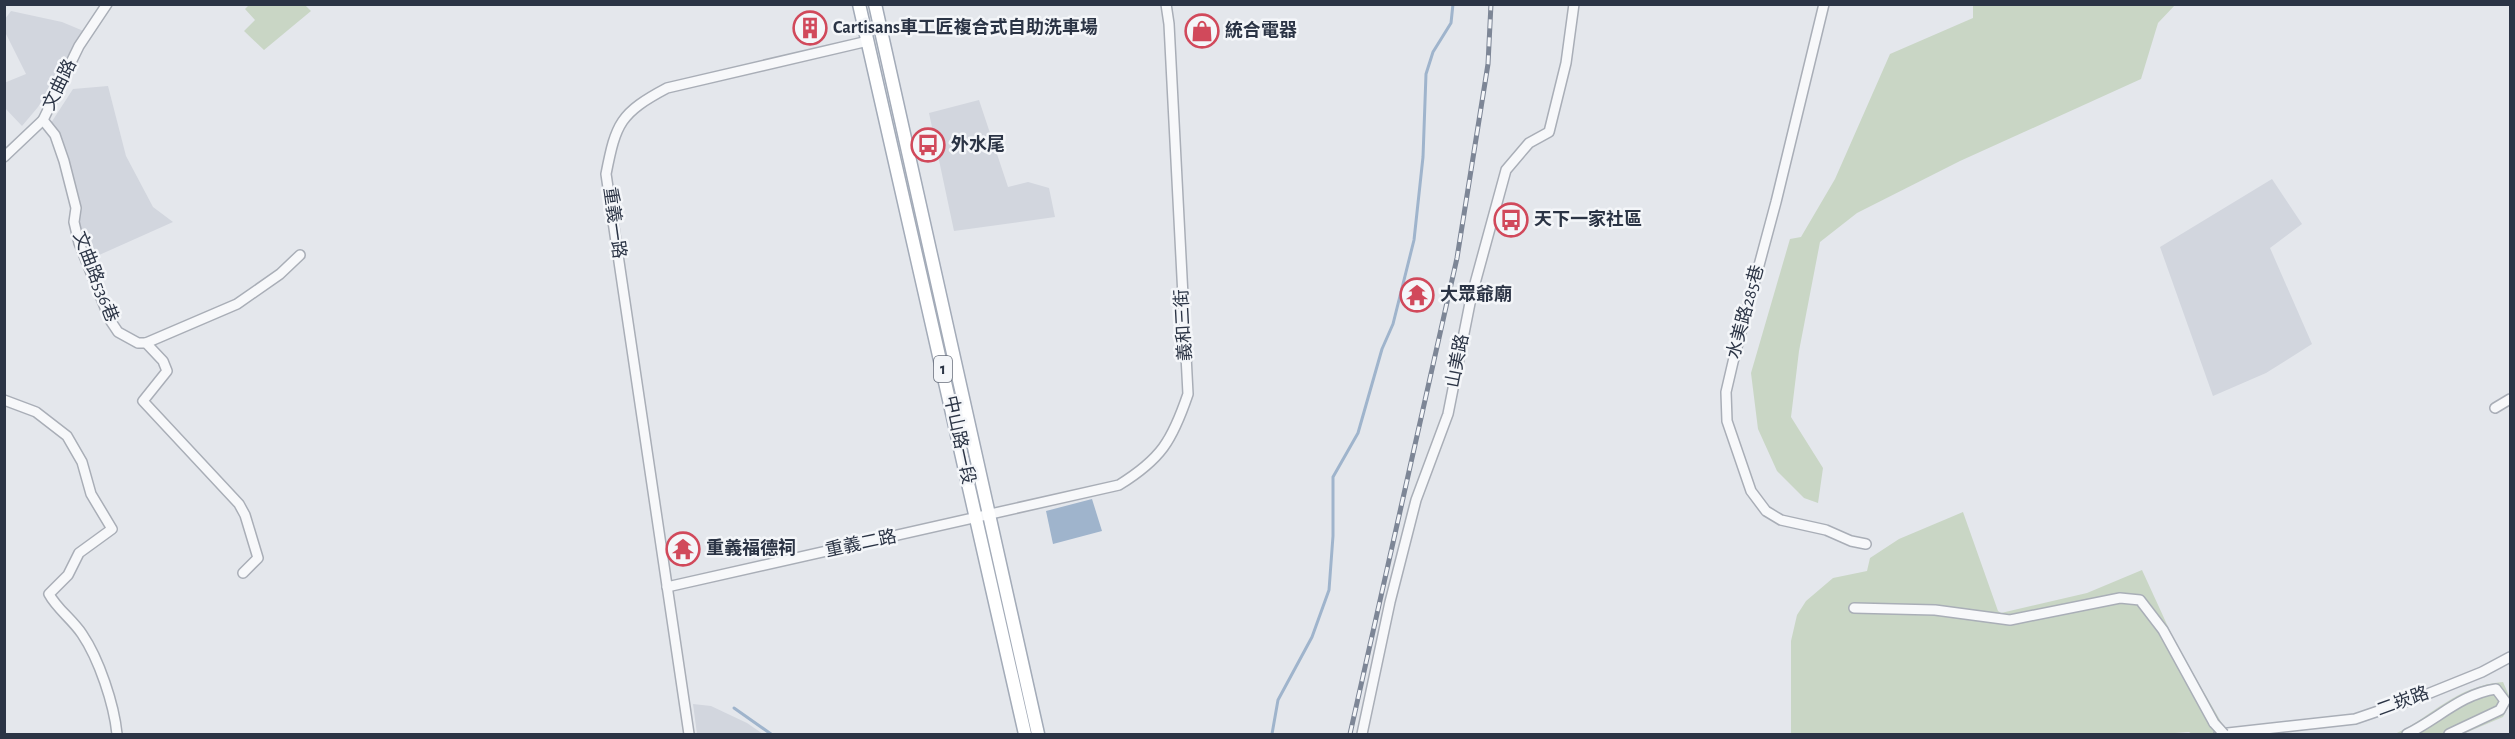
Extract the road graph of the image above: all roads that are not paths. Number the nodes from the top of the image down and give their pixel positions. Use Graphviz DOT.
graph roads {
  1 [pos="107,4"];
  2 [pos="859,4"];
  3 [pos="875,4"];
  4 [pos="1166,4"];
  5 [pos="1574,4"];
  6 [pos="1824,4"];
  7 [pos="868,41"];
  8 [pos="43,120"];
  9 [pos="4,157"];
  10 [pos="300,255"];
  11 [pos="146,343"];
  12 [pos="2511,399"];
  13 [pos="4,400"];
  14 [pos="2495,408"];
  15 [pos="990,516"];
  16 [pos="976,519"];
  17 [pos="1866,544"];
  18 [pos="243,573"];
  19 [pos="667,587"];
  20 [pos="1854,608"];
  21 [pos="2511,657"];
  22 [pos="117,735"];
  23 [pos="689,735"];
  24 [pos="1025,735"];
  25 [pos="1038,735"];
  26 [pos="1362,735"];
  27 [pos="2219,735"];
  28 [pos="2224,735"];
  29 [pos="2408,735"];
  30 [pos="2449,735"];
  1 -- 8 [label="street, 文曲路"];
  2 -- 7 [label="main road, 中山路一段 / 1"];
  3 -- 15 [label="main road, 中山路一段 / 1"];
  4 -- 15 [label="street, 義和三街"];
  5 -- 26 [label="street, 山美路"];
  6 -- 17 [label="street, 水美路285巷"];
  7 -- 16 [label="main road, 中山路一段 / 1"];
  7 -- 19 [label="street, 重義一路"];
  8 -- 9 [label="street, 文曲路"];
  8 -- 11 [label="street, 文曲路536巷"];
  10 -- 11 [label="street"];
  11 -- 18 [label="street, 文曲路536巷"];
  12 -- 14 [label="street"];
  13 -- 22 [label="street"];
  15 -- 16 [label="street, 重義二路"];
  15 -- 25 [label="main road, 中山路一段 / 1"];
  16 -- 19 [label="street, 重義二路"];
  16 -- 24 [label="main road, 中山路一段 / 1"];
  19 -- 23 [label="street"];
  20 -- 28 [label="street, bridge"];
  21 -- 27 [label="street, 二崁路"];
  29 -- 30 [label="street"];
}
